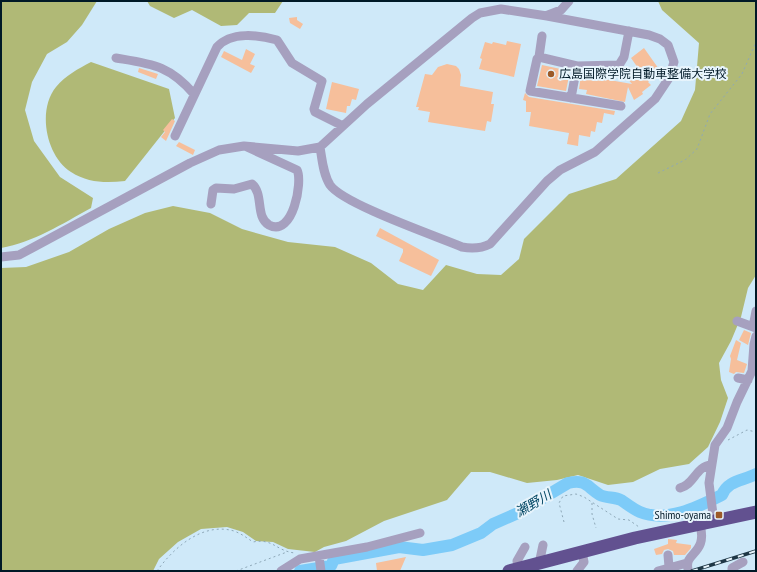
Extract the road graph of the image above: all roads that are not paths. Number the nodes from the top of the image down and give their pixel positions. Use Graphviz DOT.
graph roads {
  1 [pos="569,1"];
  2 [pos="547,16"];
  3 [pos="629,31"];
  4 [pos="542,36"];
  5 [pos="539,57"];
  6 [pos="116,58"];
  7 [pos="577,66"];
  8 [pos="194,94"];
  9 [pos="572,98"];
  10 [pos="621,106"];
  11 [pos="343,126"];
  12 [pos="175,136"];
  13 [pos="244,146"];
  14 [pos="320,147"];
  15 [pos="211,204"];
  16 [pos="1,257"];
  17 [pos="756,311"];
  18 [pos="737,321"];
  19 [pos="755,330"];
  20 [pos="738,378"];
  21 [pos="748,380"];
  22 [pos="711,465"];
  23 [pos="680,488"];
  24 [pos="756,512"];
  25 [pos="714,522"];
  26 [pos="700,525"];
  27 [pos="420,533"];
  28 [pos="544,545"];
  29 [pos="525,547"];
  30 [pos="582,552"];
  31 [pos="668,555"];
  32 [pos="319,556"];
  33 [pos="743,562"];
  34 [pos="538,564"];
  35 [pos="670,567"];
  36 [pos="657,569"];
  37 [pos="516,570"];
  38 [pos="281,571"];
  39 [pos="320,571"];
  40 [pos="577,571"];
  41 [pos="732,571"];
  1 -- 2 [label="street"];
  2 -- 3 [label="street"];
  2 -- 11 [label="street"];
  3 -- 7 [label="street"];
  3 -- 14 [label="street"];
  4 -- 5 [label="street"];
  5 -- 7 [label="street"];
  5 -- 9 [label="street"];
  6 -- 8 [label="street"];
  7 -- 9 [label="street"];
  8 -- 11 [label="street"];
  8 -- 12 [label="street"];
  9 -- 10 [label="street"];
  11 -- 14 [label="street"];
  13 -- 14 [label="street"];
  13 -- 15 [label="street"];
  13 -- 16 [label="street"];
  17 -- 19 [label="street"];
  18 -- 19 [label="street"];
  19 -- 21 [label="street"];
  20 -- 21 [label="street"];
  21 -- 22 [label="street"];
  22 -- 23 [label="street"];
  22 -- 25 [label="street"];
  24 -- 25 [label="highway"];
  25 -- 26 [label="highway"];
  26 -- 30 [label="highway"];
  26 -- 35 [label="street"];
  27 -- 38 [label="street"];
  28 -- 34 [label="street"];
  29 -- 37 [label="street"];
  30 -- 34 [label="highway"];
  30 -- 40 [label="street"];
  31 -- 35 [label="street"];
  32 -- 39 [label="street"];
  33 -- 41 [label="street"];
  34 -- 37 [label="highway"];
  35 -- 36 [label="street"];
}
